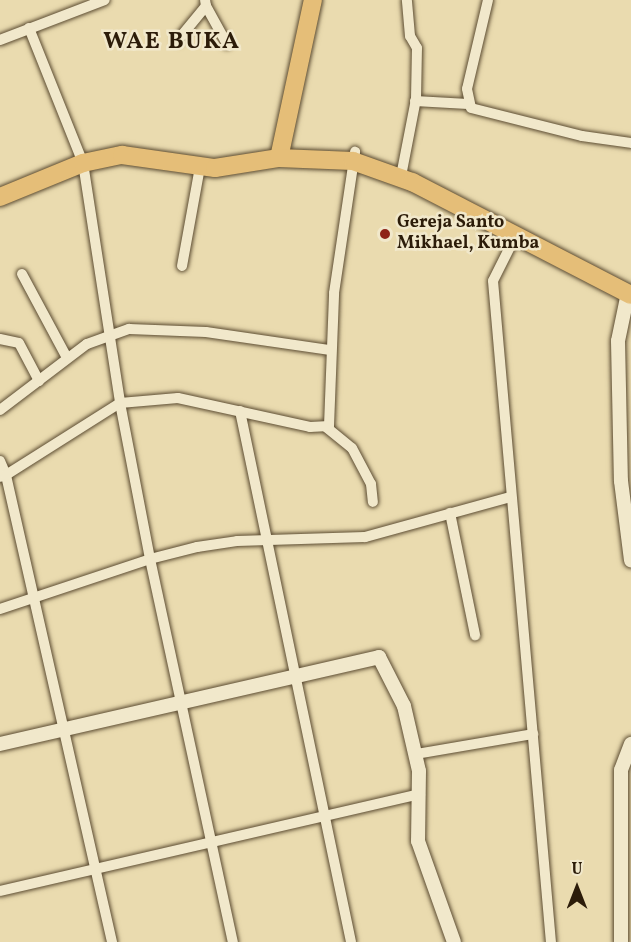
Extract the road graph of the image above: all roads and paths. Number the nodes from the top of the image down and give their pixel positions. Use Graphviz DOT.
graph roads {
  1 [pos="105,0"];
  2 [pos="313,0"];
  3 [pos="407,0"];
  4 [pos="488,0"];
  5 [pos="206,3"];
  6 [pos="29,28"];
  7 [pos="0,40"];
  8 [pos="178,40"];
  9 [pos="226,44"];
  10 [pos="415,101"];
  11 [pos="468,104"];
  12 [pos="631,144"];
  13 [pos="280,153"];
  14 [pos="354,156"];
  15 [pos="81,158"];
  16 [pos="196,165"];
  17 [pos="407,177"];
  18 [pos="0,184"];
  19 [pos="0,196"];
  20 [pos="516,235"];
  21 [pos="182,266"];
  22 [pos="22,274"];
  23 [pos="630,294"];
  24 [pos="110,333"];
  25 [pos="0,339"];
  26 [pos="329,350"];
  27 [pos="67,358"];
  28 [pos="39,381"];
  29 [pos="120,404"];
  30 [pos="0,410"];
  31 [pos="240,411"];
  32 [pos="326,427"];
  33 [pos="0,461"];
  34 [pos="3,476"];
  35 [pos="510,497"];
  36 [pos="373,501"];
  37 [pos="450,513"];
  38 [pos="266,542"];
  39 [pos="150,559"];
  40 [pos="631,561"];
  41 [pos="33,597"];
  42 [pos="0,609"];
  43 [pos="475,634"];
  44 [pos="295,675"];
  45 [pos="181,701"];
  46 [pos="62,729"];
  47 [pos="533,734"];
  48 [pos="0,744"];
  49 [pos="631,744"];
  50 [pos="416,754"];
  51 [pos="420,794"];
  52 [pos="324,817"];
  53 [pos="212,841"];
  54 [pos="96,869"];
  55 [pos="0,891"];
  56 [pos="112,942"];
  57 [pos="233,942"];
  58 [pos="351,942"];
  59 [pos="454,942"];
  60 [pos="551,942"];
  61 [pos="621,942"];
  1 -- 6 [label="street"];
  2 -- 13 [label="highway"];
  3 -- 10 [label="street"];
  4 -- 11 [label="street"];
  5 -- 8 [label="street"];
  5 -- 9 [label="street"];
  6 -- 7 [label="street"];
  6 -- 15 [label="street"];
  10 -- 11 [label="street"];
  10 -- 17 [label="street"];
  11 -- 12 [label="street"];
  13 -- 14 [label="highway"];
  13 -- 16 [label="highway"];
  14 -- 17 [label="highway"];
  14 -- 26 [label="street"];
  15 -- 16 [label="highway"];
  15 -- 18 [label="highway"];
  15 -- 19 [label="highway"];
  15 -- 24 [label="street"];
  16 -- 21 [label="street"];
  17 -- 20 [label="highway"];
  20 -- 23 [label="highway"];
  20 -- 35 [label="street"];
  22 -- 27 [label="street"];
  23 -- 40 [label="street"];
  24 -- 26 [label="street"];
  24 -- 27 [label="street"];
  24 -- 29 [label="street"];
  25 -- 28 [label="street"];
  26 -- 32 [label="street"];
  27 -- 28 [label="street"];
  28 -- 30 [label="street"];
  29 -- 31 [label="street"];
  29 -- 34 [label="street"];
  29 -- 39 [label="street"];
  31 -- 32 [label="street"];
  31 -- 38 [label="street"];
  32 -- 36 [label="street"];
  33 -- 34 [label="street"];
  34 -- 41 [label="street"];
  35 -- 37 [label="street"];
  35 -- 47 [label="street"];
  37 -- 38 [label="street"];
  37 -- 43 [label="street"];
  38 -- 39 [label="street"];
  38 -- 44 [label="street"];
  39 -- 41 [label="street"];
  39 -- 45 [label="street"];
  41 -- 42 [label="street"];
  41 -- 46 [label="street"];
  44 -- 45 [label="street"];
  44 -- 50 [label="street"];
  44 -- 52 [label="street"];
  45 -- 46 [label="street"];
  45 -- 53 [label="street"];
  46 -- 48 [label="street"];
  46 -- 54 [label="street"];
  47 -- 50 [label="street"];
  47 -- 60 [label="street"];
  49 -- 61 [label="street"];
  50 -- 51 [label="street"];
  51 -- 52 [label="street"];
  51 -- 59 [label="street"];
  52 -- 53 [label="street"];
  52 -- 58 [label="street"];
  53 -- 54 [label="street"];
  53 -- 57 [label="street"];
  54 -- 55 [label="street"];
  54 -- 56 [label="street"];
}
